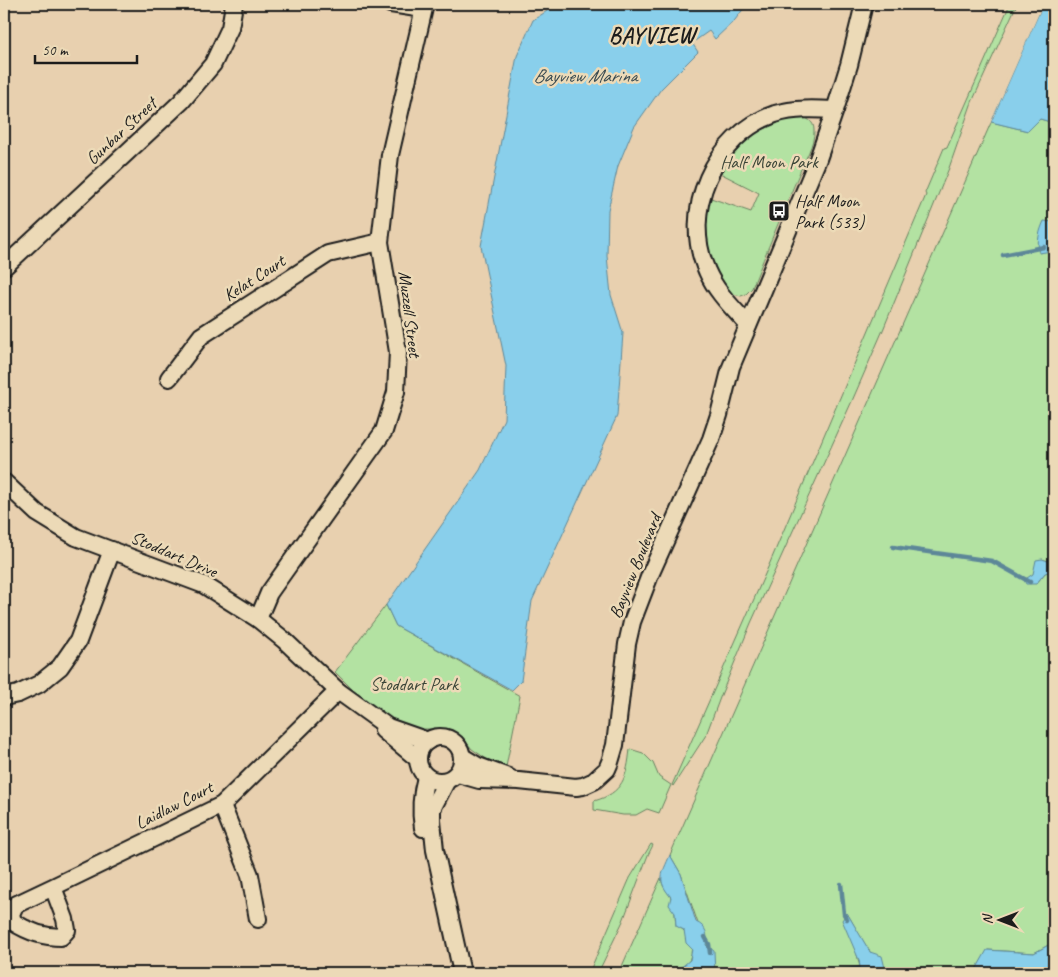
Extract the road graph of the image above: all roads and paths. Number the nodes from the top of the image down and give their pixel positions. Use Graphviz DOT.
graph roads {
  1 [pos="234,4"];
  2 [pos="391,4"];
  3 [pos="864,4"];
  4 [pos="424,6"];
  5 [pos="835,110"];
  6 [pos="380,242"];
  7 [pos="4,267"];
  8 [pos="748,325"];
  9 [pos="169,378"];
  10 [pos="4,482"];
  11 [pos="112,550"];
  12 [pos="258,619"];
  13 [pos="338,691"];
  14 [pos="4,697"];
  15 [pos="369,713"];
  16 [pos="428,740"];
  17 [pos="463,757"];
  18 [pos="418,759"];
  19 [pos="426,777"];
  20 [pos="452,778"];
  21 [pos="519,781"];
  22 [pos="222,805"];
  23 [pos="440,869"];
  24 [pos="53,887"];
  25 [pos="258,919"];
  26 [pos="462,973"];
  1 -- 7 [label="street, Gunbar Street"];
  2 -- 4 [label="street"];
  3 -- 5 [label="street, Bayview Boulevard"];
  4 -- 6 [label="street, Muzzell Street"];
  5 -- 8 [label="street, Bayview Boulevard"];
  5 -- 8 [label="street"];
  6 -- 9 [label="street, Kelat Court"];
  6 -- 12 [label="street, Muzzell Street"];
  8 -- 21 [label="street, Bayview Boulevard"];
  10 -- 11 [label="street, Stoddart Drive"];
  11 -- 12 [label="street, Stoddart Drive"];
  11 -- 14 [label="street"];
  12 -- 13 [label="street, Stoddart Drive"];
  13 -- 15 [label="street, Stoddart Drive"];
  13 -- 22 [label="street, Laidlaw Court"];
  15 -- 16 [label="street, Stoddart Drive"];
  15 -- 18 [label="street, Stoddart Drive"];
  16 -- 17 [label="street"];
  16 -- 18 [label="street"];
  17 -- 20 [label="street"];
  17 -- 21 [label="street, Bayview Boulevard"];
  18 -- 19 [label="street"];
  19 -- 20 [label="street"];
  19 -- 23 [label="street"];
  20 -- 21 [label="street, Bayview Boulevard"];
  20 -- 23 [label="street"];
  22 -- 24 [label="street, Laidlaw Court"];
  22 -- 25 [label="street"];
  23 -- 26 [label="street"];
}
